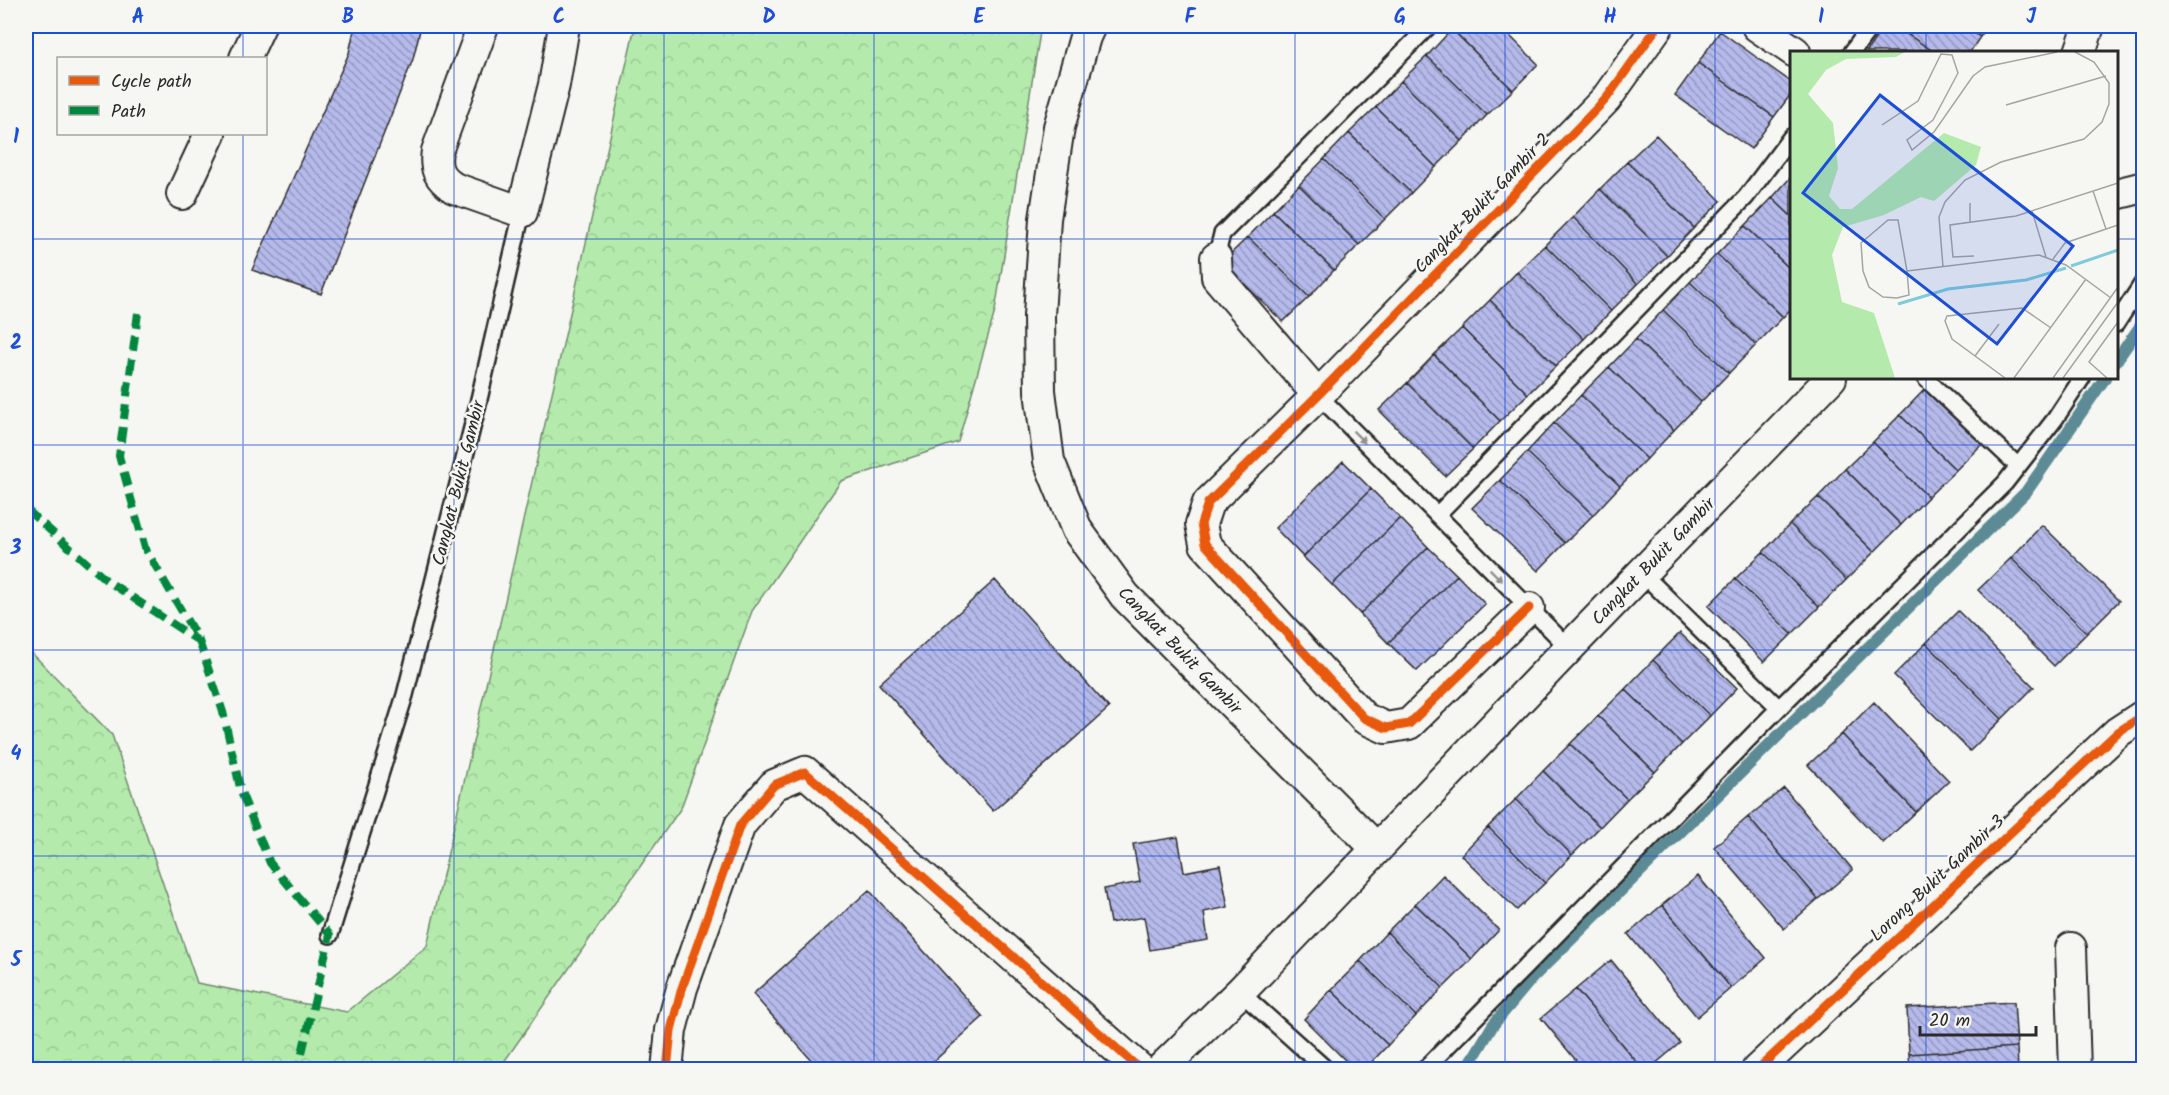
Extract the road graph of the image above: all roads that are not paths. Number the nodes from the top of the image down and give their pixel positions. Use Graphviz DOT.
graph roads {
  1 [pos="260,26"];
  2 [pos="483,26"];
  3 [pos="564,26"];
  4 [pos="1090,26"];
  5 [pos="1429,26"];
  6 [pos="1658,26"];
  7 [pos="1757,26"];
  8 [pos="1871,26"];
  9 [pos="2089,26"];
  10 [pos="1794,51"];
  11 [pos="1853,51"];
  12 [pos="2080,51"];
  13 [pos="245,57"];
  14 [pos="210,135"];
  15 [pos="1790,138"];
  16 [pos="2144,187"];
  17 [pos="182,194"];
  18 [pos="2118,194"];
  19 [pos="522,212"];
  20 [pos="1216,258"];
  21 [pos="2144,281"];
  22 [pos="2118,321"];
  23 [pos="1829,380"];
  24 [pos="1927,380"];
  25 [pos="2081,380"];
  26 [pos="1318,395"];
  27 [pos="2018,466"];
  28 [pos="1437,515"];
  29 [pos="1642,573"];
  30 [pos="1529,608"];
  31 [pos="1569,648"];
  32 [pos="1779,708"];
  33 [pos="2144,715"];
  34 [pos="1376,848"];
  35 [pos="330,935"];
  36 [pos="2071,948"];
  37 [pos="1240,992"];
  38 [pos="667,1070"];
  39 [pos="1141,1070"];
  40 [pos="1160,1070"];
  41 [pos="1327,1070"];
  42 [pos="1424,1070"];
  43 [pos="1757,1070"];
  44 [pos="2074,1070"];
  1 -- 13 [label="street"];
  2 -- 19 [label="street"];
  3 -- 19 [label="street, Cangkat Bukit Gambir"];
  4 -- 34 [label="street, Cangkat Bukit Gambir"];
  5 -- 20 [label="lane"];
  6 -- 26 [label="street, Cangkat Bukit Gambir 2"];
  7 -- 10 [label="street"];
  8 -- 11 [label="lane"];
  9 -- 12 [label="street"];
  14 -- 17 [label="street"];
  15 -- 28 [label="lane"];
  16 -- 18 [label="street"];
  19 -- 35 [label="lane, Cangkat Bukit Gambir"];
  20 -- 26 [label="street"];
  21 -- 22 [label="lane"];
  23 -- 29 [label="street, Cangkat Bukit Gambir"];
  24 -- 27 [label="lane"];
  25 -- 27 [label="lane"];
  26 -- 28 [label="lane, one-way"];
  26 -- 30 [label="street, Cangkat Bukit Gambir 2"];
  27 -- 32 [label="lane"];
  28 -- 30 [label="lane, one-way"];
  29 -- 31 [label="street, Cangkat Bukit Gambir"];
  29 -- 32 [label="lane"];
  30 -- 31 [label="lane"];
  31 -- 34 [label="street, Cangkat Bukit Gambir"];
  32 -- 42 [label="lane"];
  33 -- 43 [label="street, Lorong Bukit Gambir 3"];
  34 -- 37 [label="street, Cangkat Bukit Gambir"];
  36 -- 44 [label="street"];
  37 -- 40 [label="street, Cangkat Bukit Gambir"];
  37 -- 41 [label="lane"];
  38 -- 39 [label="street"];
}
